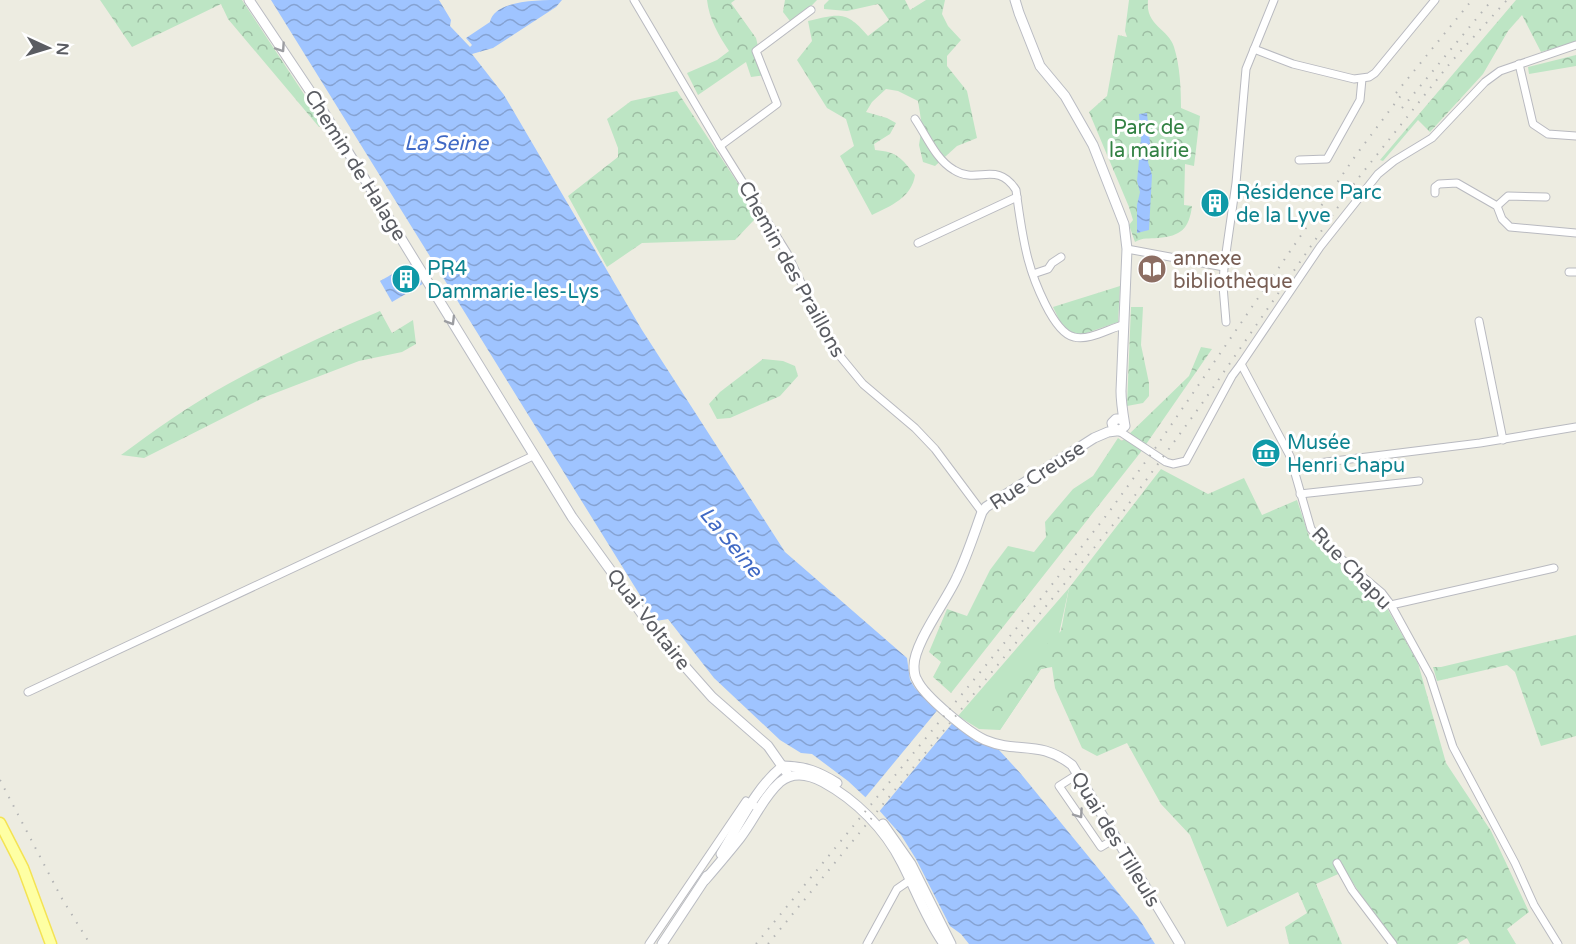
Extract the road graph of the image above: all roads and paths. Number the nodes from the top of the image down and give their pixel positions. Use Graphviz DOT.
graph roads {
  1 [pos="249,0"];
  2 [pos="634,0"];
  3 [pos="1016,0"];
  4 [pos="1274,0"];
  5 [pos="1435,0"];
  6 [pos="811,9"];
  7 [pos="1576,45"];
  8 [pos="1254,49"];
  9 [pos="1519,64"];
  10 [pos="1362,79"];
  11 [pos="915,119"];
  12 [pos="1576,136"];
  13 [pos="720,146"];
  14 [pos="1299,160"];
  15 [pos="1435,193"];
  16 [pos="1017,197"];
  17 [pos="1546,197"];
  18 [pos="1497,207"];
  19 [pos="1576,233"];
  20 [pos="918,243"];
  21 [pos="1127,249"];
  22 [pos="1061,257"];
  23 [pos="1224,267"];
  24 [pos="1033,274"];
  25 [pos="1479,321"];
  26 [pos="1226,322"];
  27 [pos="1123,325"];
  28 [pos="1241,364"];
  29 [pos="1119,425"];
  30 [pos="1576,428"];
  31 [pos="1503,440"];
  32 [pos="533,456"];
  33 [pos="1294,466"];
  34 [pos="1419,480"];
  35 [pos="1300,494"];
  36 [pos="982,512"];
  37 [pos="1554,568"];
  38 [pos="1391,605"];
  39 [pos="28,692"];
  40 [pos="783,766"];
  41 [pos="1078,774"];
  42 [pos="789,776"];
  43 [pos="756,806"];
  44 [pos="0,823"];
  45 [pos="1116,838"];
  46 [pos="1337,863"];
  47 [pos="913,878"];
  48 [pos="685,900"];
  49 [pos="51,944"];
  50 [pos="649,944"];
  51 [pos="662,944"];
  52 [pos="867,944"];
  53 [pos="944,944"];
  54 [pos="951,944"];
  55 [pos="1180,944"];
  56 [pos="1393,944"];
  57 [pos="1558,944"];
  1 -- 32 [label="street, Chemin de Halage, one-way"];
  2 -- 13 [label="street, Chemin des Praillons"];
  3 -- 21 [label="street"];
  4 -- 8 [label="street"];
  5 -- 10 [label="street"];
  6 -- 13 [label="street"];
  7 -- 9 [label="street"];
  8 -- 10 [label="street"];
  8 -- 23 [label="street"];
  9 -- 12 [label="street"];
  9 -- 28 [label="street"];
  10 -- 14 [label="street"];
  11 -- 16 [label="street"];
  13 -- 36 [label="street, Chemin des Praillons"];
  15 -- 18 [label="street"];
  16 -- 20 [label="street"];
  16 -- 24 [label="street"];
  17 -- 18 [label="street"];
  18 -- 19 [label="street"];
  21 -- 23 [label="street"];
  21 -- 27 [label="street"];
  22 -- 24 [label="street"];
  23 -- 26 [label="street"];
  24 -- 27 [label="street"];
  25 -- 31 [label="street"];
  27 -- 29 [label="street"];
  28 -- 29 [label="street"];
  28 -- 33 [label="street, Rue Chapu"];
  29 -- 36 [label="street, Rue Creuse"];
  30 -- 31 [label="street"];
  31 -- 33 [label="street"];
  32 -- 39 [label="street"];
  32 -- 40 [label="street, Quai Voltaire"];
  33 -- 35 [label="street, Rue Chapu"];
  34 -- 35 [label="street"];
  35 -- 38 [label="street, Rue Chapu"];
  36 -- 41 [label="street, Quai des Tilleuls"];
  37 -- 38 [label="street"];
  38 -- 57 [label="street, Rue Chapu"];
  40 -- 42 [label="street, Quai Voltaire"];
  40 -- 43 [label="street"];
  40 -- 47 [label="street"];
  41 -- 45 [label="street, Quai des Tilleuls"];
  41 -- 45 [label="street, one-way"];
  42 -- 43 [label="street"];
  42 -- 47 [label="street"];
  43 -- 48 [label="street"];
  43 -- 48 [label="street"];
  44 -- 49 [label="main road"];
  45 -- 55 [label="street, Quai des Tilleuls"];
  46 -- 56 [label="street"];
  47 -- 52 [label="street"];
  47 -- 53 [label="street"];
  47 -- 54 [label="street"];
  48 -- 50 [label="street"];
  48 -- 51 [label="street"];
}
